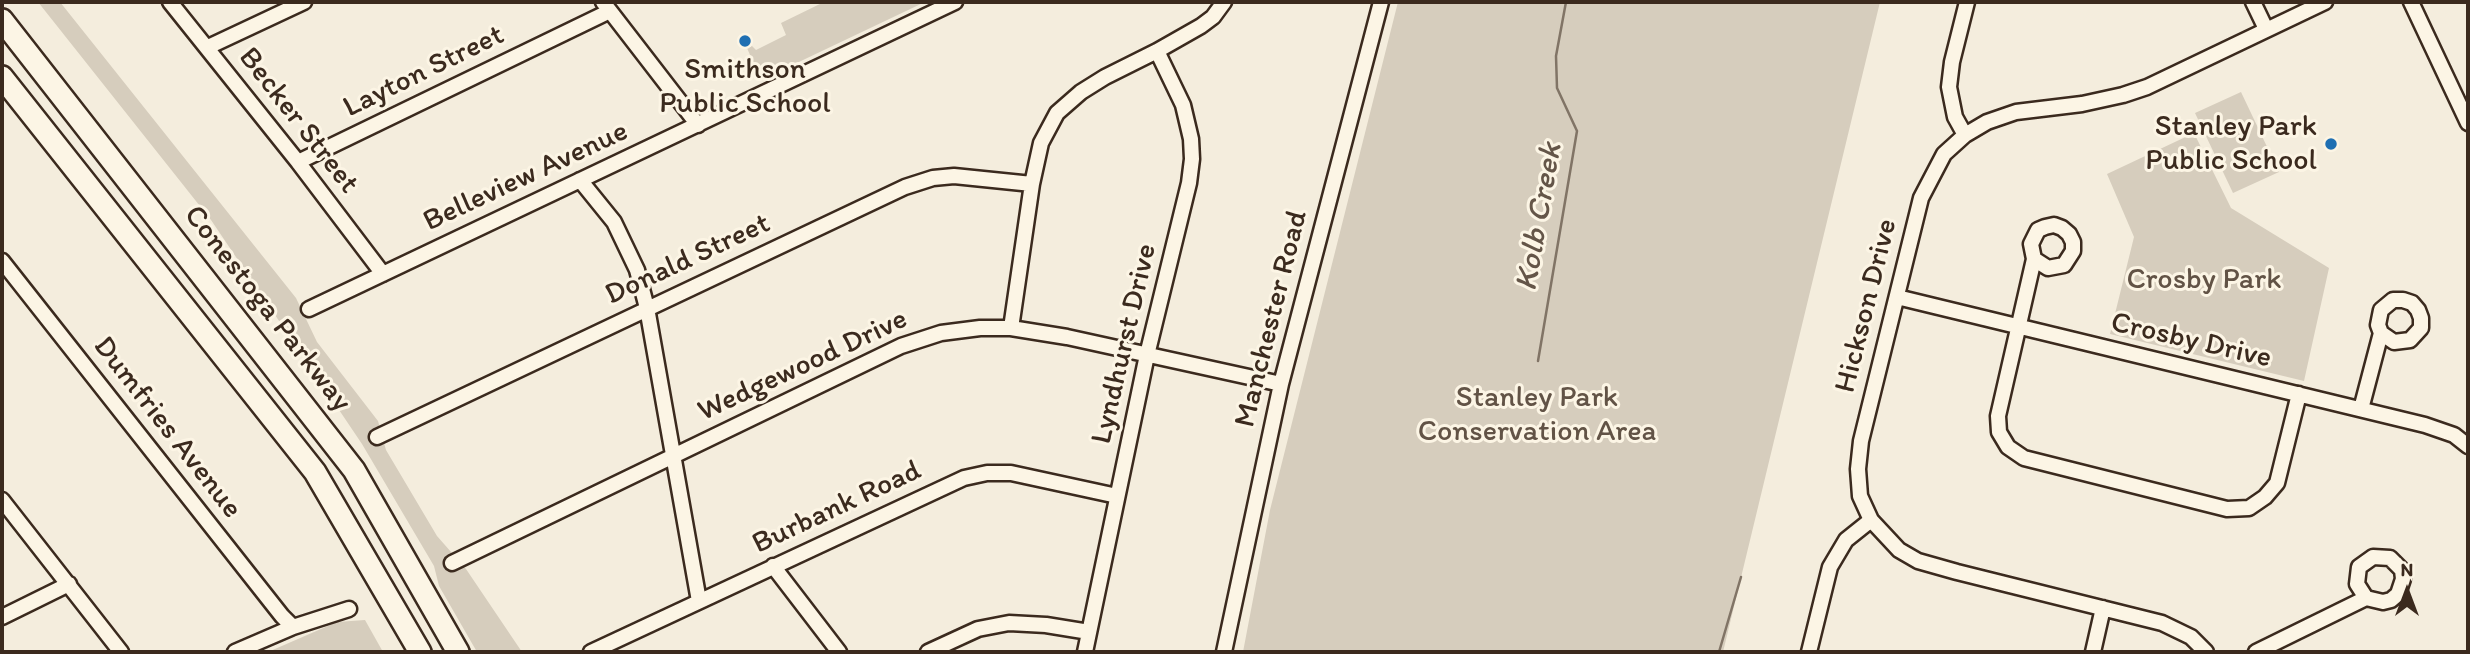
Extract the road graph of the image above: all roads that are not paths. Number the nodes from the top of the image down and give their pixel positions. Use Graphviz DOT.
graph roads {
  1 [pos="170,2"];
  2 [pos="304,2"];
  3 [pos="955,2"];
  4 [pos="1224,2"];
  5 [pos="1381,2"];
  6 [pos="1967,2"];
  7 [pos="2253,2"];
  8 [pos="2325,2"];
  9 [pos="2411,2"];
  10 [pos="606,6"];
  11 [pos="3,23"];
  12 [pos="2266,29"];
  13 [pos="208,47"];
  14 [pos="1157,51"];
  15 [pos="2,77"];
  16 [pos="2468,123"];
  17 [pos="698,125"];
  18 [pos="1965,135"];
  19 [pos="298,162"];
  20 [pos="580,180"];
  21 [pos="1032,184"];
  22 [pos="2034,259"];
  23 [pos="2,261"];
  24 [pos="383,274"];
  25 [pos="1897,297"];
  26 [pos="647,308"];
  27 [pos="309,309"];
  28 [pos="2019,327"];
  29 [pos="1012,328"];
  30 [pos="2381,333"];
  31 [pos="1147,355"];
  32 [pos="1281,384"];
  33 [pos="2299,394"];
  34 [pos="2361,409"];
  35 [pos="377,437"];
  36 [pos="2468,446"];
  37 [pos="672,455"];
  38 [pos="1117,496"];
  39 [pos="2,500"];
  40 [pos="1871,520"];
  41 [pos="452,563"];
  42 [pos="773,566"];
  43 [pos="69,584"];
  44 [pos="2366,598"];
  45 [pos="699,601"];
  46 [pos="2103,608"];
  47 [pos="349,609"];
  48 [pos="2,617"];
  49 [pos="293,627"];
  50 [pos="1089,632"];
  51 [pos="121,652"];
  52 [pos="235,652"];
  53 [pos="420,652"];
  54 [pos="458,652"];
  55 [pos="591,652"];
  56 [pos="839,652"];
  57 [pos="928,652"];
  58 [pos="1085,652"];
  59 [pos="1224,652"];
  60 [pos="1809,652"];
  61 [pos="2093,652"];
  62 [pos="2206,652"];
  63 [pos="2256,652"];
  1 -- 13 [label="street, Becker Street"];
  2 -- 13 [label="street"];
  3 -- 17 [label="street, Belleview Avenue"];
  4 -- 14 [label="street"];
  5 -- 32 [label="street, Manchester Road"];
  6 -- 18 [label="street"];
  7 -- 12 [label="street"];
  8 -- 12 [label="street, Hickson Drive"];
  9 -- 16 [label="street"];
  10 -- 17 [label="street"];
  10 -- 19 [label="street, Layton Street"];
  11 -- 54 [label="highway, Conestoga Parkway"];
  12 -- 18 [label="street, Hickson Drive"];
  13 -- 19 [label="street, Becker Street"];
  14 -- 21 [label="street"];
  14 -- 31 [label="street, Lyndhurst Drive"];
  15 -- 53 [label="highway, Conestoga Parkway"];
  17 -- 20 [label="street, Belleview Avenue"];
  18 -- 25 [label="street, Hickson Drive"];
  19 -- 24 [label="street, Becker Street"];
  20 -- 24 [label="street, Belleview Avenue"];
  20 -- 26 [label="street"];
  21 -- 26 [label="street, Donald Street"];
  21 -- 29 [label="street"];
  22 -- 28 [label="street"];
  23 -- 49 [label="street, Dumfries Avenue"];
  24 -- 27 [label="street, Belleview Avenue"];
  25 -- 28 [label="street, Crosby Drive"];
  25 -- 40 [label="street, Hickson Drive"];
  26 -- 35 [label="street, Donald Street"];
  26 -- 37 [label="street"];
  28 -- 33 [label="street, Crosby Drive"];
  28 -- 33 [label="street"];
  29 -- 31 [label="street, Wedgewood Drive"];
  29 -- 37 [label="street, Wedgewood Drive"];
  30 -- 34 [label="street"];
  31 -- 32 [label="street, Wedgewood Drive"];
  31 -- 38 [label="street, Lyndhurst Drive"];
  32 -- 59 [label="street, Manchester Road"];
  33 -- 34 [label="street, Crosby Drive"];
  34 -- 36 [label="street, Crosby Drive"];
  37 -- 41 [label="street, Wedgewood Drive"];
  37 -- 45 [label="street"];
  38 -- 42 [label="street, Burbank Road"];
  38 -- 50 [label="street, Lyndhurst Drive"];
  39 -- 43 [label="street"];
  40 -- 46 [label="street, Hickson Drive"];
  40 -- 60 [label="street"];
  42 -- 45 [label="street, Burbank Road"];
  42 -- 56 [label="street"];
  43 -- 48 [label="street"];
  43 -- 51 [label="street"];
  44 -- 63 [label="street"];
  45 -- 55 [label="street, Burbank Road"];
  46 -- 61 [label="street"];
  46 -- 62 [label="street, Hickson Drive"];
  47 -- 49 [label="street"];
  49 -- 52 [label="street"];
  50 -- 57 [label="street"];
  50 -- 58 [label="street, Lyndhurst Drive"];
}
